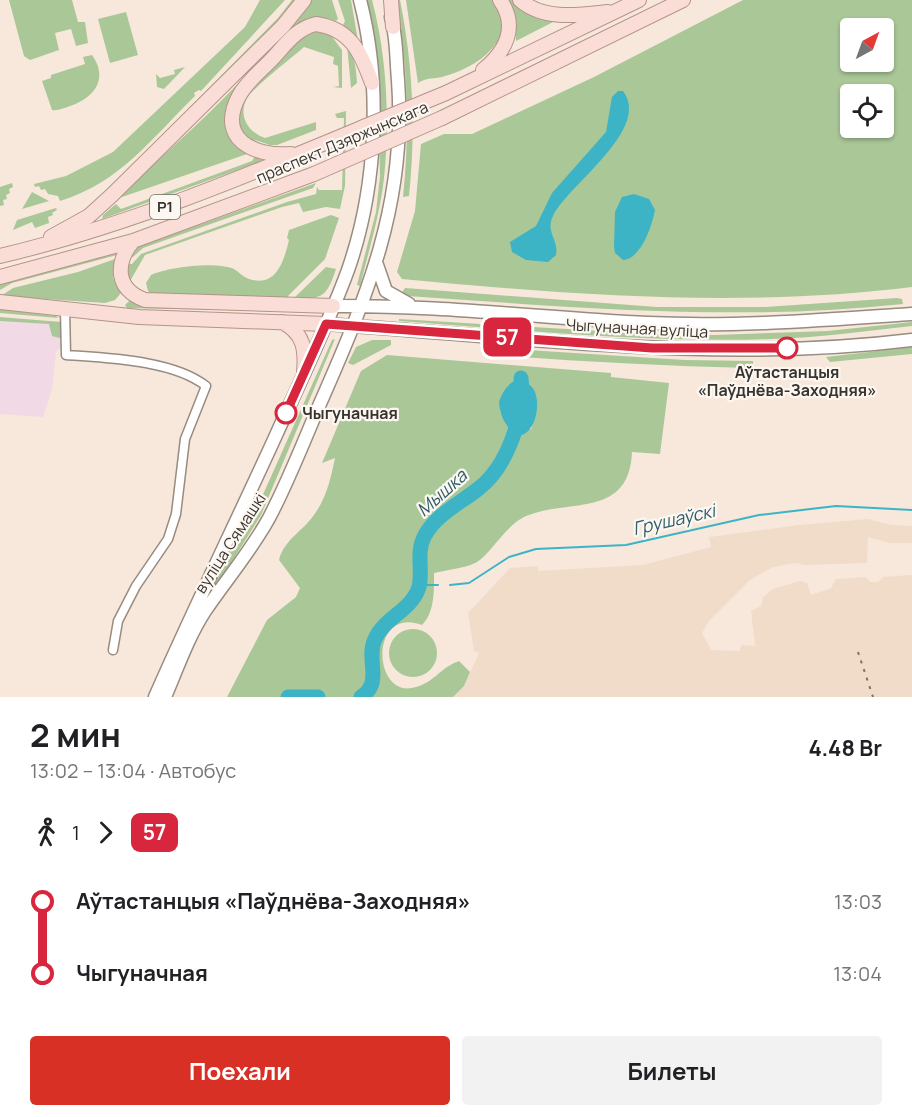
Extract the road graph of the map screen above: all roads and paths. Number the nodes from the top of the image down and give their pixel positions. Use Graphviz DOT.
graph roads {
  1 [pos="304,0"];
  2 [pos="360,0"];
  3 [pos="386,0"];
  4 [pos="391,0"];
  5 [pos="500,0"];
  6 [pos="520,0"];
  7 [pos="639,0"];
  8 [pos="683,0"];
  9 [pos="622,10"];
  10 [pos="393,27"];
  11 [pos="470,82"];
  12 [pos="372,83"];
  13 [pos="308,150"];
  14 [pos="133,241"];
  15 [pos="24,250"];
  16 [pos="0,256"];
  17 [pos="377,264"];
  18 [pos="0,277"];
  19 [pos="0,302"];
  20 [pos="333,306"];
  21 [pos="362,306"];
  22 [pos="418,308"];
  23 [pos="65,309"];
  24 [pos="912,314"];
  25 [pos="280,321"];
  26 [pos="326,324"];
  27 [pos="356,326"];
  28 [pos="912,340"];
  29 [pos="304,372"];
  30 [pos="113,650"];
  31 [pos="155,697"];
  32 [pos="165,697"];
  1 -- 15 [label="main road"];
  2 -- 12 [label="main road, вуліца Сямашкі"];
  3 -- 10 [label="main road, вуліца Сямашкі"];
  4 -- 10 [label="main road"];
  5 -- 11 [label="main road, Р1"];
  6 -- 9 [label="main road"];
  7 -- 9 [label="main road, праспект Дзяржынскага"];
  8 -- 14 [label="main road, праспект Дзяржынскага, bridge"];
  9 -- 11 [label="main road, праспект Дзяржынскага"];
  10 -- 17 [label="main road, вуліца Сямашкі"];
  11 -- 13 [label="main road, праспект Дзяржынскага / Р1, bridge"];
  12 -- 13 [label="main road"];
  12 -- 20 [label="main road, вуліца Сямашкі"];
  13 -- 15 [label="main road, праспект Дзяржынскага / Р1"];
  14 -- 18 [label="main road, праспект Дзяржынскага"];
  14 -- 20 [label="main road"];
  15 -- 16 [label="main road, праспект Дзяржынскага / Р1"];
  17 -- 21 [label="main road, вуліца Сямашкі"];
  17 -- 22 [label="main road"];
  19 -- 23 [label="main road"];
  20 -- 21 [label="main road, Чыгуначная вуліца"];
  20 -- 26 [label="main road, вуліца Сямашкі"];
  21 -- 22 [label="main road, Чыгуначная вуліца"];
  21 -- 27 [label="main road, вуліца Сямашкі"];
  22 -- 24 [label="main road, Чыгуначная вуліца"];
  23 -- 25 [label="main road"];
  23 -- 30 [label="street"];
  25 -- 26 [label="main road"];
  25 -- 29 [label="main road"];
  26 -- 27 [label="main road, Чыгуначная вуліца"];
  26 -- 29 [label="main road, вуліца Сямашкі"];
  27 -- 28 [label="main road, Чыгуначная вуліца"];
  27 -- 32 [label="main road, вуліца Сямашкі"];
  29 -- 31 [label="main road, вуліца Сямашкі"];
}
